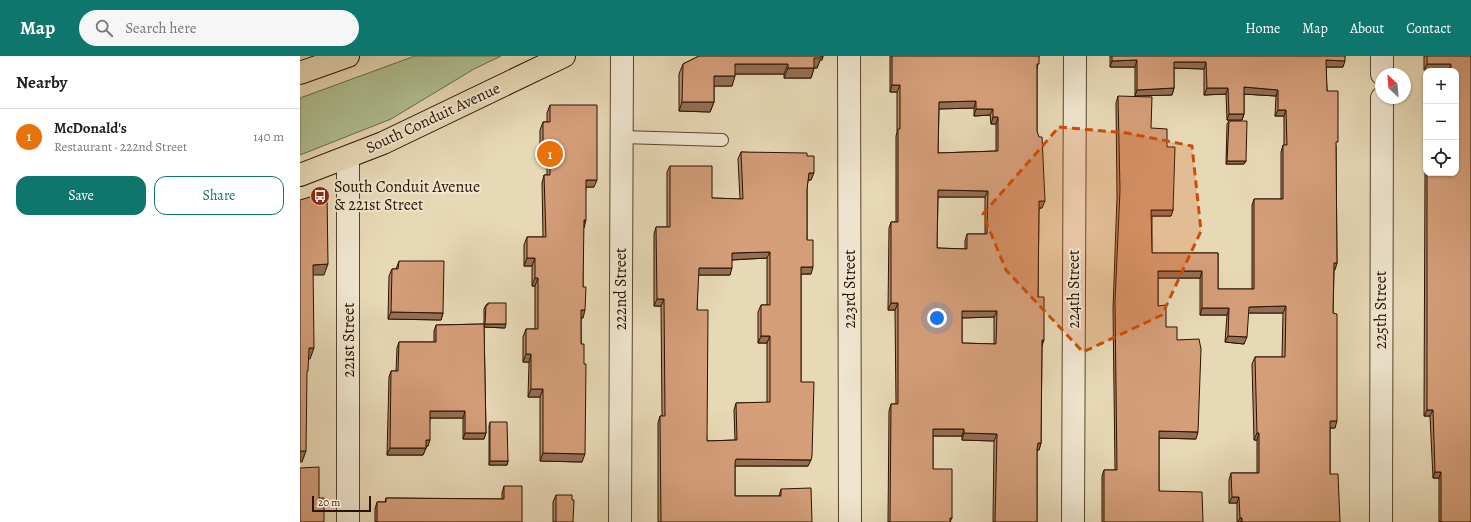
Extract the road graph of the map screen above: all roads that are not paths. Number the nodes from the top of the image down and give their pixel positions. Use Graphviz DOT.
graph roads {
  1 [pos="348,56"];
  2 [pos="564,56"];
  3 [pos="622,56"];
  4 [pos="849,56"];
  5 [pos="1075,56"];
  6 [pos="1382,56"];
  7 [pos="1382,68"];
  8 [pos="300,73"];
  9 [pos="1382,104"];
  10 [pos="622,137"];
  11 [pos="722,140"];
  12 [pos="348,158"];
  13 [pos="300,175"];
  14 [pos="348,522"];
  15 [pos="620,522"];
  16 [pos="850,522"];
  17 [pos="1073,522"];
  18 [pos="1380,522"];
  1 -- 8 [label="main road"];
  2 -- 12 [label="main road, South Conduit Avenue"];
  3 -- 10 [label="street, 222nd Street"];
  4 -- 16 [label="street, 223rd Street"];
  5 -- 17 [label="street, 224th Street"];
  6 -- 7 [label="street"];
  9 -- 18 [label="street, 225th Street"];
  10 -- 11 [label="lane"];
  10 -- 15 [label="street, 222nd Street"];
  12 -- 13 [label="main road, South Conduit Avenue"];
  12 -- 14 [label="street, 221st Street"];
}
